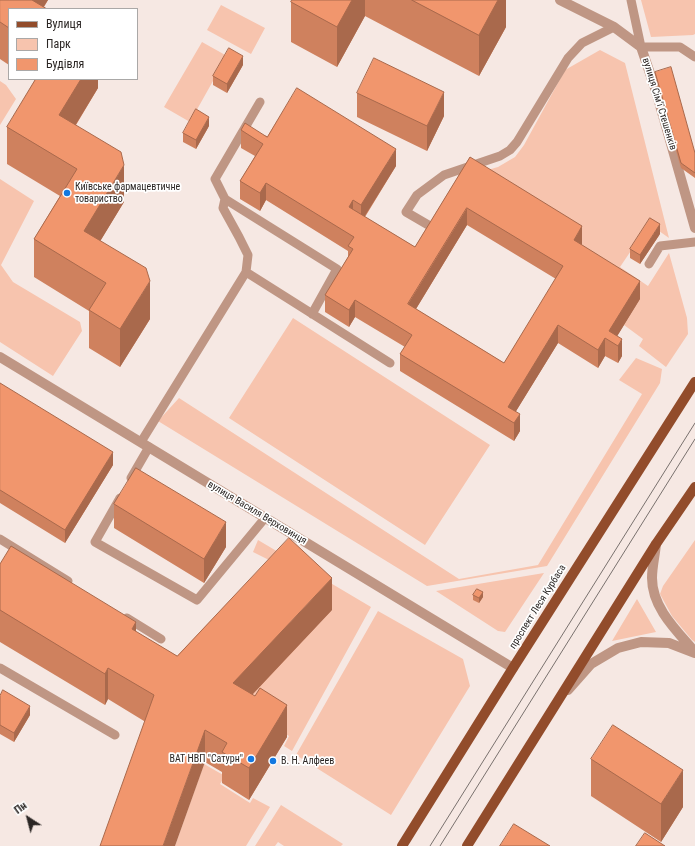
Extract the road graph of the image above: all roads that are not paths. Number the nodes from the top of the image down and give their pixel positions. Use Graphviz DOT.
graph roads {
  1 [pos="560,0"];
  2 [pos="631,0"];
  3 [pos="614,27"];
  4 [pos="641,47"];
  5 [pos="695,57"];
  6 [pos="260,102"];
  7 [pos="225,199"];
  8 [pos="430,226"];
  9 [pos="695,228"];
  10 [pos="695,242"];
  11 [pos="649,264"];
  12 [pos="246,272"];
  13 [pos="312,314"];
  14 [pos="0,357"];
  15 [pos="390,363"];
  16 [pos="695,382"];
  17 [pos="145,445"];
  18 [pos="695,487"];
  19 [pos="265,518"];
  20 [pos="0,539"];
  21 [pos="656,544"];
  22 [pos="74,585"];
  23 [pos="120,614"];
  24 [pos="160,639"];
  25 [pos="695,652"];
  26 [pos="0,668"];
  27 [pos="513,668"];
  28 [pos="559,701"];
  29 [pos="115,735"];
  30 [pos="402,846"];
  31 [pos="467,846"];
  1 -- 3 [label="street, вулиця Сімʼї Стешенків"];
  2 -- 4 [label="lane"];
  3 -- 4 [label="street, вулиця Сімʼї Стешенків"];
  3 -- 8 [label="lane"];
  4 -- 5 [label="lane"];
  4 -- 9 [label="street, вулиця Сімʼї Стешенків"];
  6 -- 7 [label="lane"];
  7 -- 12 [label="lane"];
  7 -- 13 [label="lane"];
  10 -- 11 [label="lane"];
  12 -- 13 [label="lane"];
  12 -- 17 [label="lane"];
  13 -- 15 [label="lane"];
  14 -- 17 [label="street, вулиця Василя Верховинця"];
  16 -- 27 [label="main road, проспект Леся Курбаса"];
  17 -- 19 [label="street, вулиця Василя Верховинця"];
  17 -- 19 [label="lane"];
  18 -- 21 [label="main road"];
  19 -- 27 [label="street, вулиця Василя Верховинця"];
  20 -- 22 [label="lane"];
  21 -- 25 [label="street"];
  21 -- 28 [label="main road"];
  23 -- 24 [label="lane"];
  25 -- 28 [label="street"];
  26 -- 29 [label="lane"];
  27 -- 30 [label="main road, проспект Леся Курбаса"];
  28 -- 31 [label="main road"];
}
